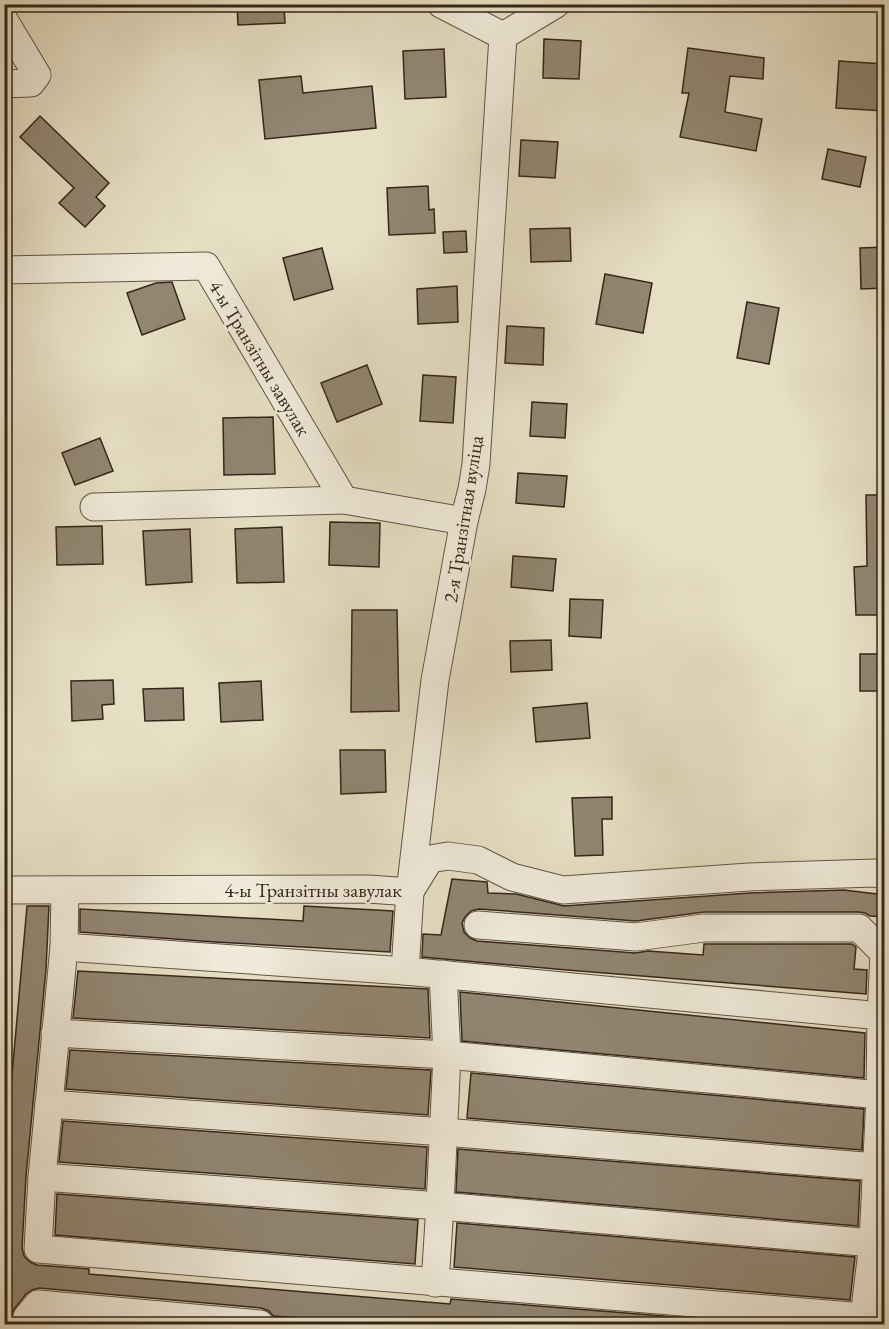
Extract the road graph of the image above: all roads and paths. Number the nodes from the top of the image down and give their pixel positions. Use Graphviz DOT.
graph roads {
  1 [pos="441,4"];
  2 [pos="556,4"];
  3 [pos="4,20"];
  4 [pos="503,36"];
  5 [pos="4,84"];
  6 [pos="4,270"];
  7 [pos="344,500"];
  8 [pos="94,507"];
  9 [pos="464,521"];
  10 [pos="885,875"];
  11 [pos="4,890"];
  12 [pos="65,890"];
  13 [pos="410,892"];
  14 [pos="478,925"];
  15 [pos="63,947"];
  16 [pos="405,971"];
  17 [pos="443,974"];
  18 [pos="881,1016"];
  19 [pos="55,1033"];
  20 [pos="447,1055"];
  21 [pos="880,1095"];
  22 [pos="49,1104"];
  23 [pos="444,1132"];
  24 [pos="877,1167"];
  25 [pos="42,1177"];
  26 [pos="440,1206"];
  27 [pos="873,1243"];
  28 [pos="435,1283"];
  29 [pos="27,1324"];
  30 [pos="260,1324"];
  1 -- 4 [label="street"];
  2 -- 4 [label="street"];
  3 -- 5 [label="street"];
  4 -- 9 [label="street, 2-я Транзітная вуліца"];
  6 -- 7 [label="street, 4-ы Транзітны завулак"];
  7 -- 8 [label="street"];
  7 -- 9 [label="street"];
  9 -- 13 [label="street, 2-я Транзітная вуліца"];
  10 -- 13 [label="street, 4-ы Транзітны завулак"];
  11 -- 12 [label="street, 4-ы Транзітны завулак"];
  12 -- 13 [label="street, 4-ы Транзітны завулак"];
  12 -- 15 [label="street"];
  13 -- 16 [label="street, 2-я Транзітная вуліца"];
  14 -- 18 [label="street"];
  15 -- 16 [label="street"];
  15 -- 19 [label="street"];
  16 -- 17 [label="street"];
  17 -- 18 [label="street"];
  17 -- 20 [label="street"];
  18 -- 21 [label="street"];
  19 -- 20 [label="street"];
  19 -- 22 [label="street"];
  20 -- 21 [label="street"];
  20 -- 23 [label="street"];
  21 -- 24 [label="street"];
  22 -- 23 [label="street"];
  22 -- 25 [label="street"];
  23 -- 24 [label="street"];
  23 -- 26 [label="street"];
  24 -- 27 [label="street"];
  25 -- 26 [label="street"];
  25 -- 28 [label="street"];
  26 -- 27 [label="street"];
  26 -- 28 [label="street"];
  27 -- 28 [label="street"];
  29 -- 30 [label="street"];
}
